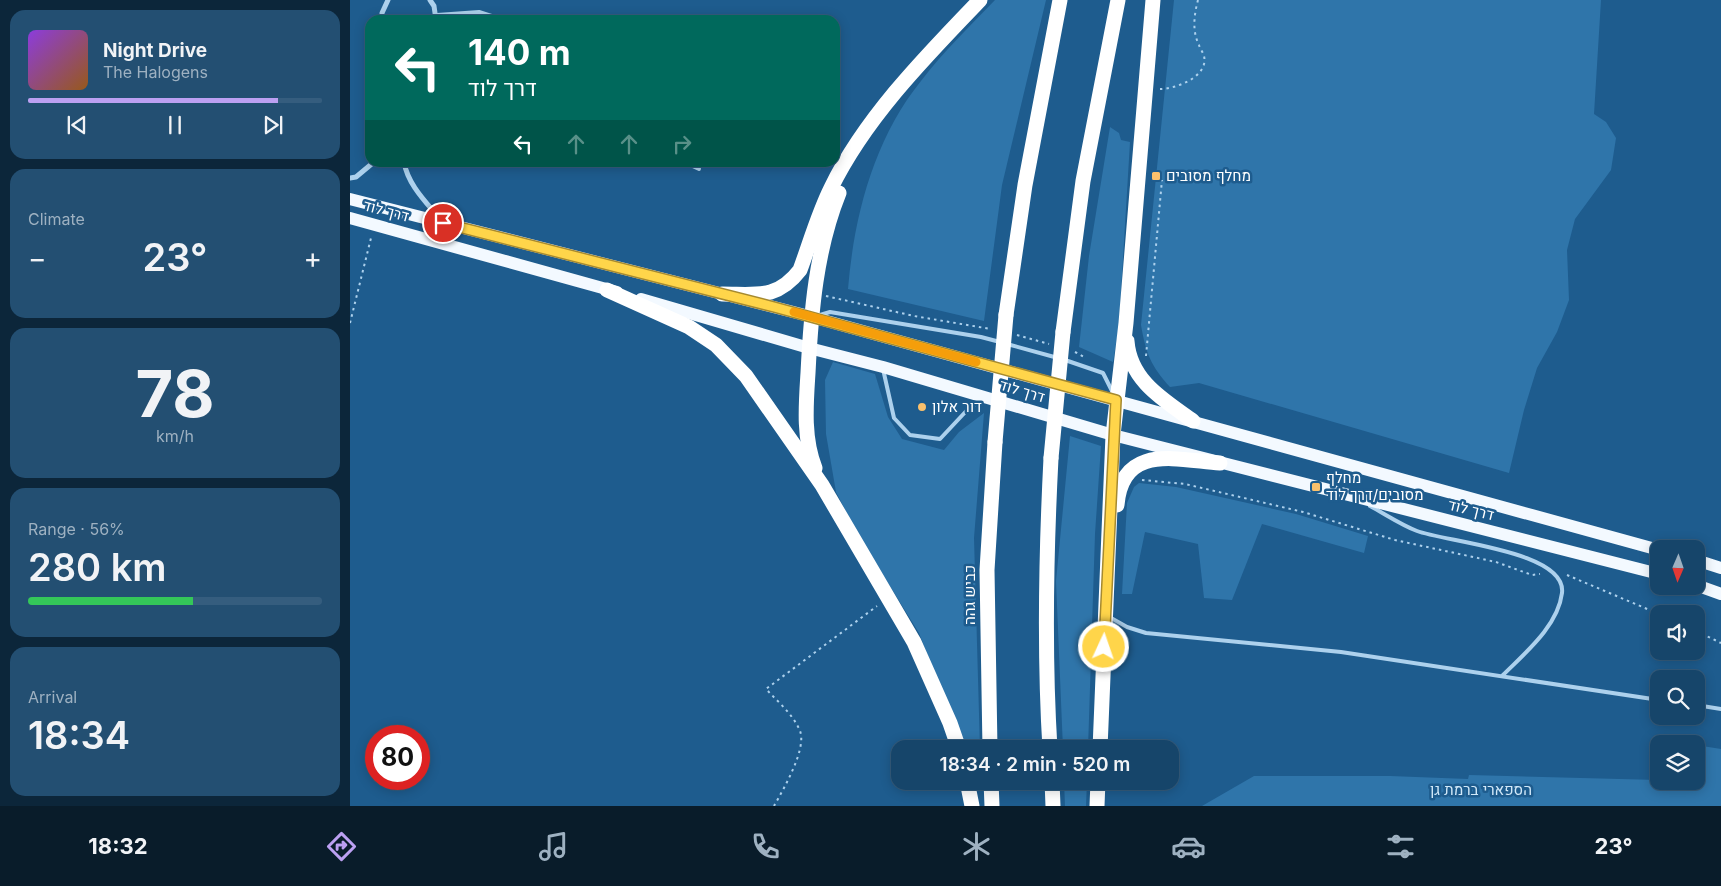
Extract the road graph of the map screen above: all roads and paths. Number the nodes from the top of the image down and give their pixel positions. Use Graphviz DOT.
graph roads {
  1 [pos="388,0"];
  2 [pos="430,0"];
  3 [pos="980,0"];
  4 [pos="1060,0"];
  5 [pos="1118,0"];
  6 [pos="1153,0"];
  7 [pos="1198,0"];
  8 [pos="382,15"];
  9 [pos="435,15"];
  10 [pos="458,15"];
  11 [pos="488,15"];
  12 [pos="1146,89"];
  13 [pos="860,140"];
  14 [pos="368,167"];
  15 [pos="406,167"];
  16 [pos="695,167"];
  17 [pos="699,169"];
  18 [pos="350,178"];
  19 [pos="1162,180"];
  20 [pos="350,199"];
  21 [pos="350,218"];
  22 [pos="443,223"];
  23 [pos="371,238"];
  24 [pos="607,290"];
  25 [pos="722,294"];
  26 [pos="812,317"];
  27 [pos="350,323"];
  28 [pos="1126,323"];
  29 [pos="809,348"];
  30 [pos="882,366"];
  31 [pos="1145,383"];
  32 [pos="988,398"];
  33 [pos="1116,400"];
  34 [pos="1193,421"];
  35 [pos="1113,436"];
  36 [pos="1220,463"];
  37 [pos="822,485"];
  38 [pos="1350,496"];
  39 [pos="1650,548"];
  40 [pos="1705,563"];
  41 [pos="1721,568"];
  42 [pos="1650,572"];
  43 [pos="1705,588"];
  44 [pos="1721,594"];
  45 [pos="888,600"];
  46 [pos="1112,618"];
  47 [pos="1705,635"];
  48 [pos="1721,643"];
  49 [pos="1503,675"];
  50 [pos="1102,686"];
  51 [pos="1650,699"];
  52 [pos="1705,706"];
  53 [pos="1721,709"];
  54 [pos="956,740"];
  55 [pos="990,740"];
  56 [pos="1049,740"];
  57 [pos="1100,740"];
  58 [pos="969,790"];
  59 [pos="991,790"];
  60 [pos="1052,790"];
  61 [pos="1098,790"];
  62 [pos="774,806"];
  63 [pos="972,806"];
  64 [pos="992,806"];
  65 [pos="1053,806"];
  66 [pos="1097,806"];
  1 -- 8 [label="street"];
  2 -- 9 [label="street"];
  3 -- 13 [label="highway"];
  4 -- 55 [label="highway, כביש גהה, bridge"];
  5 -- 56 [label="highway, bridge"];
  6 -- 12 [label="highway"];
  7 -- 12 [label="path"];
  10 -- 11 [label="lane"];
  12 -- 28 [label="highway"];
  13 -- 25 [label="highway"];
  13 -- 26 [label="highway"];
  14 -- 18 [label="street"];
  15 -- 22 [label="street"];
  16 -- 17 [label="lane"];
  19 -- 31 [label="path"];
  20 -- 22 [label="main road, דרך לוד"];
  21 -- 24 [label="main road, דרך לוד"];
  22 -- 25 [label="main road, דרך לוד"];
  23 -- 27 [label="path"];
  24 -- 29 [label="main road, דרך לוד"];
  24 -- 37 [label="highway"];
  25 -- 26 [label="main road, דרך לוד"];
  26 -- 29 [label="highway"];
  26 -- 33 [label="main road, דרך לוד"];
  26 -- 33 [label="lane"];
  28 -- 31 [label="highway"];
  28 -- 33 [label="highway"];
  29 -- 30 [label="main road, דרך לוד"];
  29 -- 37 [label="highway"];
  30 -- 32 [label="main road, דרך לוד"];
  30 -- 32 [label="lane"];
  31 -- 34 [label="highway"];
  32 -- 35 [label="main road, דרך לוד"];
  33 -- 34 [label="main road, דרך לוד"];
  33 -- 35 [label="highway"];
  34 -- 39 [label="main road, דרך לוד"];
  35 -- 36 [label="main road, דרך לוד"];
  35 -- 50 [label="highway"];
  36 -- 38 [label="main road, דרך לוד"];
  36 -- 46 [label="highway"];
  37 -- 45 [label="highway"];
  38 -- 42 [label="main road, דרך לוד"];
  38 -- 49 [label="lane"];
  40 -- 41 [label="main road"];
  43 -- 44 [label="main road"];
  45 -- 54 [label="highway"];
  45 -- 62 [label="path"];
  46 -- 49 [label="lane"];
  46 -- 50 [label="highway"];
  47 -- 48 [label="path"];
  49 -- 51 [label="lane"];
  50 -- 57 [label="highway"];
  52 -- 53 [label="lane"];
  58 -- 63 [label="highway"];
  59 -- 64 [label="highway"];
  60 -- 65 [label="highway"];
  61 -- 66 [label="highway"];
}
